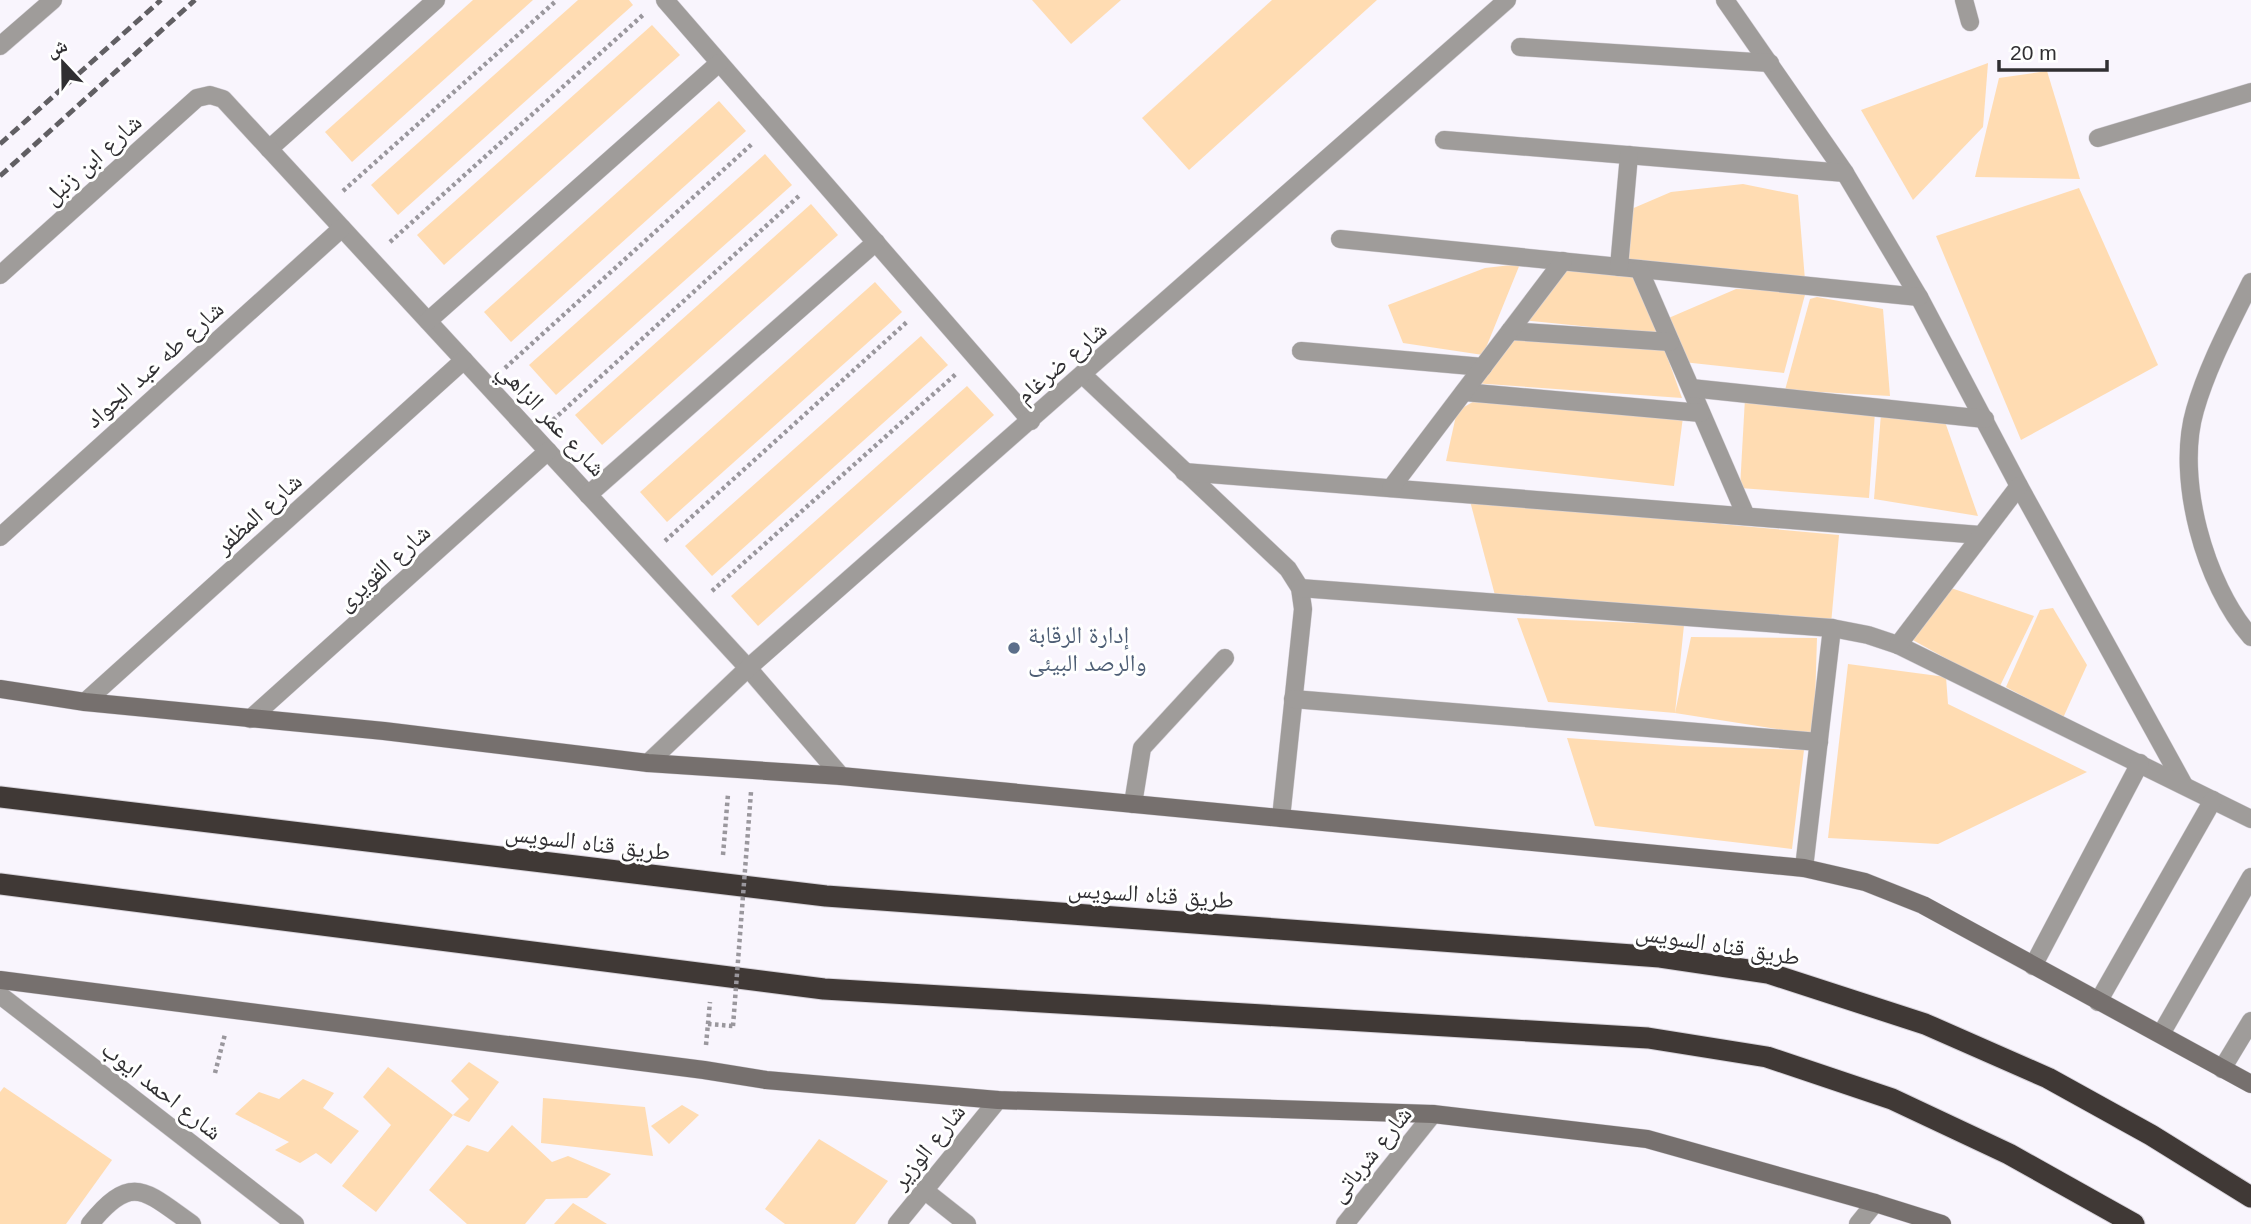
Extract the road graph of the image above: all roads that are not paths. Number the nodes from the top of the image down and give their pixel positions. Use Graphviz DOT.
graph roads {
  1 [pos="53,0"];
  2 [pos="436,0"];
  3 [pos="1507,0"];
  4 [pos="1725,0"];
  5 [pos="1964,0"];
  6 [pos="657,5"];
  7 [pos="1970,22"];
  8 [pos="0,46"];
  9 [pos="1520,47"];
  10 [pos="719,63"];
  11 [pos="1770,63"];
  12 [pos="2251,92"];
  13 [pos="223,99"];
  14 [pos="2098,138"];
  15 [pos="1444,140"];
  16 [pos="269,149"];
  17 [pos="1629,155"];
  18 [pos="1845,173"];
  19 [pos="342,228"];
  20 [pos="1340,239"];
  21 [pos="876,243"];
  22 [pos="1563,261"];
  23 [pos="1619,267"];
  24 [pos="1639,269"];
  25 [pos="0,275"];
  26 [pos="2251,282"];
  27 [pos="1919,297"];
  28 [pos="428,321"];
  29 [pos="1510,331"];
  30 [pos="1670,342"];
  31 [pos="1301,351"];
  32 [pos="464,360"];
  33 [pos="1483,367"];
  34 [pos="1083,375"];
  35 [pos="1691,388"];
  36 [pos="1464,392"];
  37 [pos="1701,413"];
  38 [pos="1985,419"];
  39 [pos="1031,421"];
  40 [pos="548,451"];
  41 [pos="1184,472"];
  42 [pos="2018,486"];
  43 [pos="1391,488"];
  44 [pos="588,495"];
  45 [pos="1746,516"];
  46 [pos="1980,535"];
  47 [pos="0,537"];
  48 [pos="1300,588"];
  49 [pos="2244,618"];
  50 [pos="1832,628"];
  51 [pos="2251,637"];
  52 [pos="1898,645"];
  53 [pos="1225,658"];
  54 [pos="748,668"];
  55 [pos="0,689"];
  56 [pos="1293,699"];
  57 [pos="85,702"];
  58 [pos="250,719"];
  59 [pos="1819,742"];
  60 [pos="648,763"];
  61 [pos="2140,764"];
  62 [pos="841,776"];
  63 [pos="2184,785"];
  64 [pos="0,797"];
  65 [pos="2213,800"];
  66 [pos="1133,804"];
  67 [pos="1281,818"];
  68 [pos="2251,818"];
  69 [pos="1804,868"];
  70 [pos="2251,877"];
  71 [pos="0,884"];
  72 [pos="2033,965"];
  73 [pos="0,980"];
  74 [pos="0,995"];
  75 [pos="2098,1002"];
  76 [pos="2251,1021"];
  77 [pos="2161,1034"];
  78 [pos="2222,1069"];
  79 [pos="2251,1084"];
  80 [pos="998,1100"];
  81 [pos="1433,1114"];
  82 [pos="924,1190"];
  83 [pos="2251,1197"];
  84 [pos="1875,1203"];
  85 [pos="90,1224"];
  86 [pos="192,1224"];
  87 [pos="295,1224"];
  88 [pos="897,1224"];
  89 [pos="967,1224"];
  90 [pos="1345,1224"];
  91 [pos="1858,1224"];
  92 [pos="1942,1224"];
  93 [pos="2134,1224"];
  1 -- 8 [label="street"];
  2 -- 16 [label="street"];
  3 -- 34 [label="street, شارع ضرغام"];
  4 -- 11 [label="street"];
  5 -- 7 [label="street"];
  6 -- 10 [label="street"];
  9 -- 11 [label="street"];
  10 -- 21 [label="street"];
  10 -- 28 [label="street"];
  11 -- 18 [label="street"];
  12 -- 14 [label="street"];
  13 -- 16 [label="street, شارع عمر الزاهي"];
  13 -- 25 [label="street, شارع ابن زنبل"];
  15 -- 17 [label="street"];
  16 -- 19 [label="street, شارع عمر الزاهي"];
  17 -- 18 [label="street"];
  17 -- 23 [label="street"];
  18 -- 27 [label="street"];
  19 -- 28 [label="street, شارع عمر الزاهي"];
  19 -- 47 [label="street, شارع طه عبد الجواد"];
  20 -- 22 [label="street"];
  21 -- 39 [label="street"];
  21 -- 44 [label="street"];
  22 -- 23 [label="street"];
  22 -- 29 [label="street"];
  23 -- 24 [label="street"];
  24 -- 27 [label="street"];
  24 -- 30 [label="street"];
  26 -- 49 [label="street"];
  27 -- 38 [label="street"];
  28 -- 32 [label="street, شارع عمر الزاهي"];
  29 -- 30 [label="street"];
  29 -- 33 [label="street"];
  30 -- 35 [label="street"];
  31 -- 33 [label="street"];
  32 -- 40 [label="street, شارع عمر الزاهي"];
  32 -- 57 [label="street, شارع المظفر"];
  33 -- 36 [label="street"];
  34 -- 39 [label="street, شارع ضرغام"];
  34 -- 41 [label="street"];
  35 -- 37 [label="street"];
  35 -- 38 [label="street"];
  36 -- 37 [label="street"];
  36 -- 43 [label="street"];
  37 -- 45 [label="street"];
  38 -- 42 [label="street"];
  39 -- 54 [label="street, شارع ضرغام"];
  40 -- 44 [label="street, شارع عمر الزاهي"];
  40 -- 58 [label="street, شارع القويرى"];
  41 -- 43 [label="street"];
  41 -- 48 [label="street"];
  42 -- 46 [label="street"];
  42 -- 63 [label="street"];
  43 -- 45 [label="street"];
  44 -- 54 [label="street, شارع عمر الزاهي"];
  45 -- 46 [label="street"];
  46 -- 52 [label="street"];
  48 -- 50 [label="street"];
  48 -- 56 [label="street"];
  49 -- 51 [label="street"];
  50 -- 52 [label="street"];
  50 -- 59 [label="street"];
  52 -- 61 [label="street"];
  53 -- 66 [label="street"];
  54 -- 60 [label="street, شارع ضرغام"];
  54 -- 62 [label="street, شارع عمر الزاهي"];
  55 -- 57 [label="street"];
  56 -- 59 [label="street"];
  56 -- 67 [label="street"];
  57 -- 58 [label="street"];
  58 -- 60 [label="street"];
  59 -- 69 [label="street"];
  60 -- 62 [label="street"];
  61 -- 63 [label="street"];
  61 -- 72 [label="street"];
  62 -- 66 [label="street"];
  63 -- 65 [label="street"];
  64 -- 83 [label="highway, طريق قناه السويس"];
  65 -- 68 [label="street"];
  65 -- 75 [label="street"];
  66 -- 67 [label="street"];
  67 -- 69 [label="street"];
  69 -- 72 [label="street"];
  70 -- 77 [label="street"];
  71 -- 93 [label="highway"];
  72 -- 75 [label="street"];
  73 -- 80 [label="street"];
  74 -- 87 [label="street, شارع احمد ايوب"];
  75 -- 77 [label="street"];
  76 -- 78 [label="street"];
  77 -- 78 [label="street"];
  78 -- 79 [label="street"];
  80 -- 81 [label="street"];
  80 -- 82 [label="street, شارع الوزير"];
  81 -- 84 [label="street"];
  81 -- 90 [label="street, شارع شرباتى"];
  82 -- 88 [label="street, شارع الوزير"];
  82 -- 89 [label="street"];
  84 -- 91 [label="street"];
  84 -- 92 [label="street"];
  85 -- 86 [label="street"];
}
